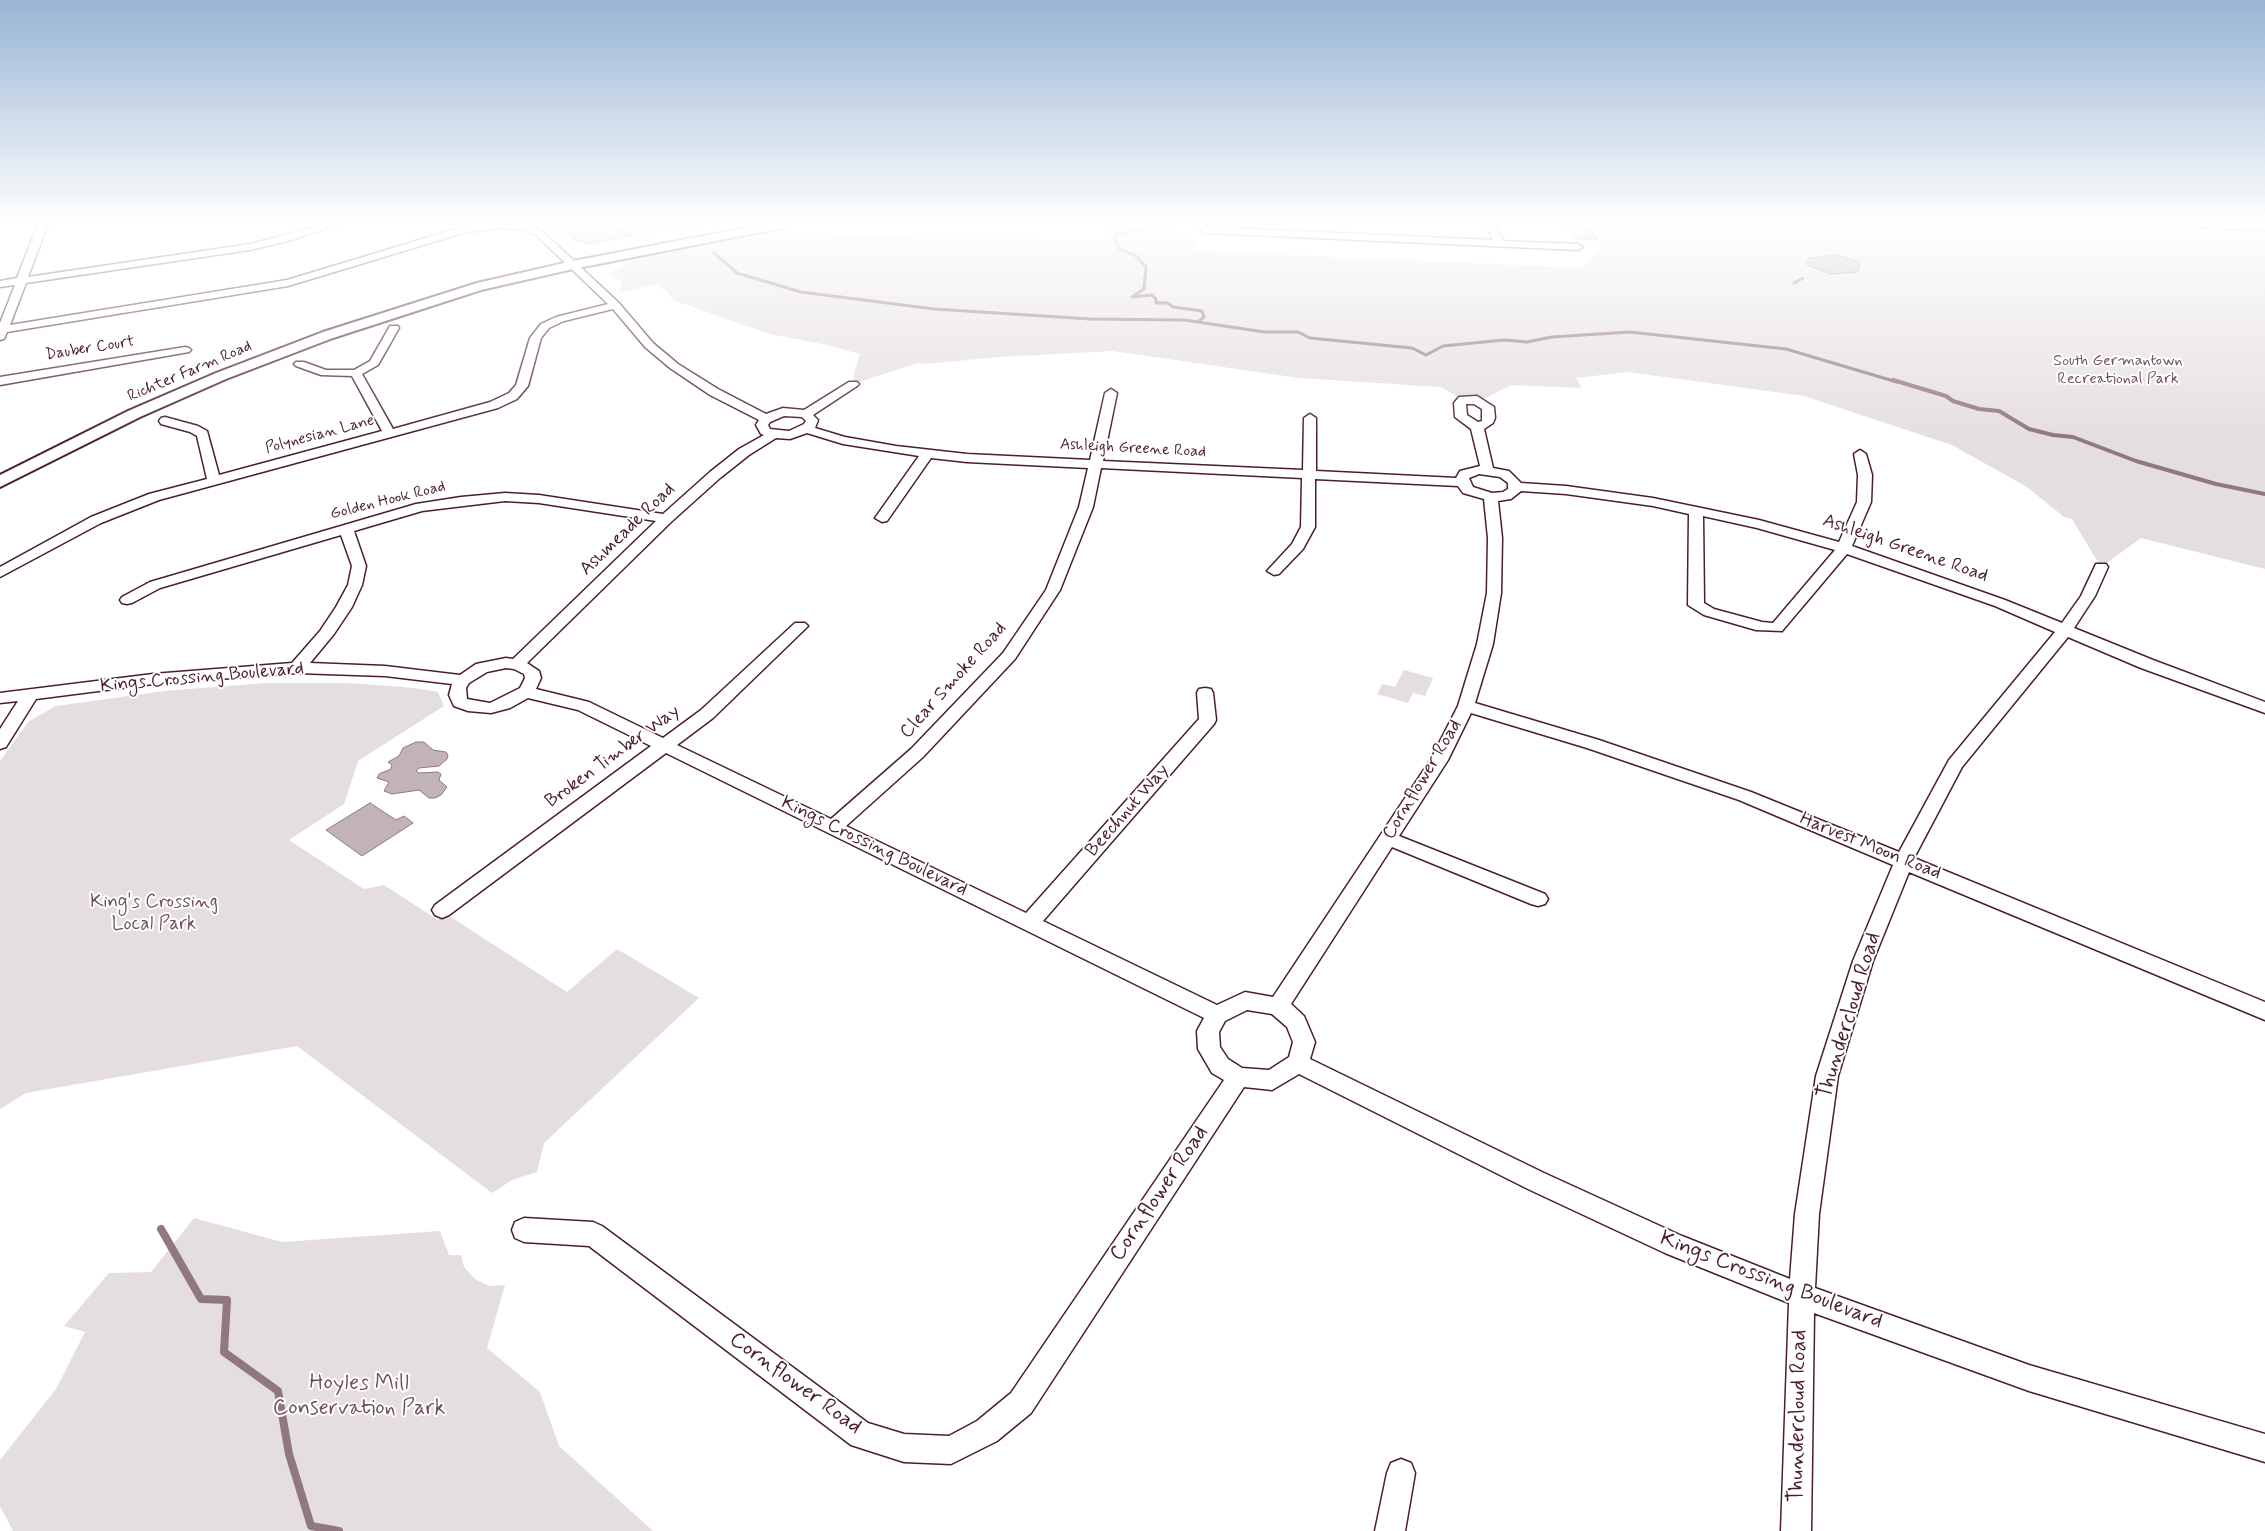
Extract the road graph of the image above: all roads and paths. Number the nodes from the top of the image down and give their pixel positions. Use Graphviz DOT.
graph roads {
  1 [pos="16,295"];
  2 [pos="215,295"];
  3 [pos="426,295"];
  4 [pos="453,295"];
  5 [pos="605,295"];
  6 [pos="615,305"];
  7 [pos="394,328"];
  8 [pos="1,332"];
  9 [pos="185,350"];
  10 [pos="300,364"];
  11 [pos="356,373"];
  12 [pos="0,381"];
  13 [pos="853,384"];
  14 [pos="1111,393"];
  15 [pos="806,414"];
  16 [pos="1310,418"];
  17 [pos="766,419"];
  18 [pos="165,421"];
  19 [pos="1477,427"];
  20 [pos="805,429"];
  21 [pos="390,433"];
  22 [pos="774,434"];
  23 [pos="927,454"];
  24 [pos="1860,454"];
  25 [pos="1096,465"];
  26 [pos="0,469"];
  27 [pos="1487,470"];
  28 [pos="1309,476"];
  29 [pos="214,481"];
  30 [pos="0,482"];
  31 [pos="1462,482"];
  32 [pos="1516,487"];
  33 [pos="1491,497"];
  34 [pos="1696,510"];
  35 [pos="882,518"];
  36 [pos="666,519"];
  37 [pos="346,529"];
  38 [pos="1844,548"];
  39 [pos="2101,567"];
  40 [pos="1274,571"];
  41 [pos="0,573"];
  42 [pos="128,600"];
  43 [pos="800,626"];
  44 [pos="2065,630"];
  45 [pos="517,664"];
  46 [pos="298,668"];
  47 [pos="464,680"];
  48 [pos="526,692"];
  49 [pos="1205,693"];
  50 [pos="30,695"];
  51 [pos="0,698"];
  52 [pos="1466,706"];
  53 [pos="2265,708"];
  54 [pos="0,744"];
  55 [pos="664,745"];
  56 [pos="833,827"];
  57 [pos="1389,839"];
  58 [pos="1904,860"];
  59 [pos="1538,900"];
  60 [pos="442,910"];
  61 [pos="1030,923"];
  62 [pos="1278,1006"];
  63 [pos="2265,1011"];
  64 [pos="1217,1015"];
  65 [pos="1298,1063"];
  66 [pos="1238,1077"];
  67 [pos="524,1230"];
  68 [pos="1802,1296"];
  69 [pos="2265,1448"];
  70 [pos="1401,1473"];
  71 [pos="1390,1531"];
  72 [pos="1796,1531"];
  1 -- 8 [label="street"];
  2 -- 8 [label="street"];
  3 -- 26 [label="main road, Richter Farm Road"];
  4 -- 30 [label="main road, Richter Farm Road"];
  5 -- 6 [label="street"];
  6 -- 17 [label="street"];
  6 -- 21 [label="street, Polynesian Lane"];
  7 -- 11 [label="street"];
  9 -- 12 [label="street, Dauber Court"];
  10 -- 11 [label="street"];
  11 -- 21 [label="street"];
  13 -- 15 [label="street"];
  14 -- 25 [label="street, Clear Smoke Road"];
  15 -- 17 [label="street"];
  15 -- 20 [label="street"];
  16 -- 28 [label="street"];
  17 -- 22 [label="street"];
  18 -- 29 [label="street"];
  19 -- 27 [label="street"];
  20 -- 22 [label="street"];
  20 -- 23 [label="street, Ashleigh Greene Road"];
  21 -- 29 [label="street, Polynesian Lane"];
  22 -- 36 [label="street, Ashmeade Road"];
  23 -- 25 [label="street, Ashleigh Greene Road"];
  23 -- 35 [label="street"];
  24 -- 38 [label="street"];
  25 -- 28 [label="street, Ashleigh Greene Road"];
  25 -- 56 [label="street, Clear Smoke Road"];
  27 -- 31 [label="street"];
  27 -- 32 [label="street"];
  28 -- 31 [label="street, Ashleigh Greene Road"];
  28 -- 40 [label="street"];
  29 -- 41 [label="street, Polynesian Lane"];
  31 -- 33 [label="street"];
  32 -- 33 [label="street"];
  32 -- 34 [label="street, Ashleigh Greene Road"];
  33 -- 52 [label="street, Cornflower Road"];
  34 -- 38 [label="street, Ashleigh Greene Road"];
  34 -- 38 [label="street"];
  36 -- 37 [label="street, Golden Hook Road"];
  36 -- 45 [label="street, Ashmeade Road"];
  37 -- 42 [label="street, Golden Hook Road"];
  37 -- 46 [label="street"];
  38 -- 44 [label="street, Ashleigh Greene Road"];
  39 -- 44 [label="street, Thundercloud Road"];
  43 -- 55 [label="street, Broken Timber Way"];
  44 -- 53 [label="street, Ashleigh Greene Road"];
  44 -- 58 [label="street, Thundercloud Road"];
  45 -- 47 [label="street"];
  45 -- 48 [label="street"];
  46 -- 47 [label="street, Kings Crossing Boulevard"];
  46 -- 50 [label="street, Kings Crossing Boulevard"];
  47 -- 48 [label="street"];
  48 -- 55 [label="street, Kings Crossing Boulevard"];
  49 -- 61 [label="street, Beechnut Way"];
  50 -- 51 [label="street, Kings Crossing Boulevard"];
  50 -- 54 [label="street"];
  52 -- 57 [label="street, Cornflower Road"];
  52 -- 58 [label="street, Harvest Moon Road"];
  55 -- 56 [label="street, Kings Crossing Boulevard"];
  55 -- 60 [label="street, Broken Timber Way"];
  56 -- 61 [label="street, Kings Crossing Boulevard"];
  57 -- 59 [label="street"];
  57 -- 62 [label="street, Cornflower Road"];
  58 -- 63 [label="street, Harvest Moon Road"];
  58 -- 68 [label="street, Thundercloud Road"];
  61 -- 64 [label="street, Kings Crossing Boulevard"];
  62 -- 64 [label="street"];
  62 -- 65 [label="street"];
  64 -- 66 [label="street"];
  65 -- 66 [label="street"];
  65 -- 68 [label="street, Kings Crossing Boulevard"];
  66 -- 67 [label="street, Cornflower Road"];
  68 -- 69 [label="street, Kings Crossing Boulevard"];
  68 -- 72 [label="street, Thundercloud Road"];
  70 -- 71 [label="street"];
}
